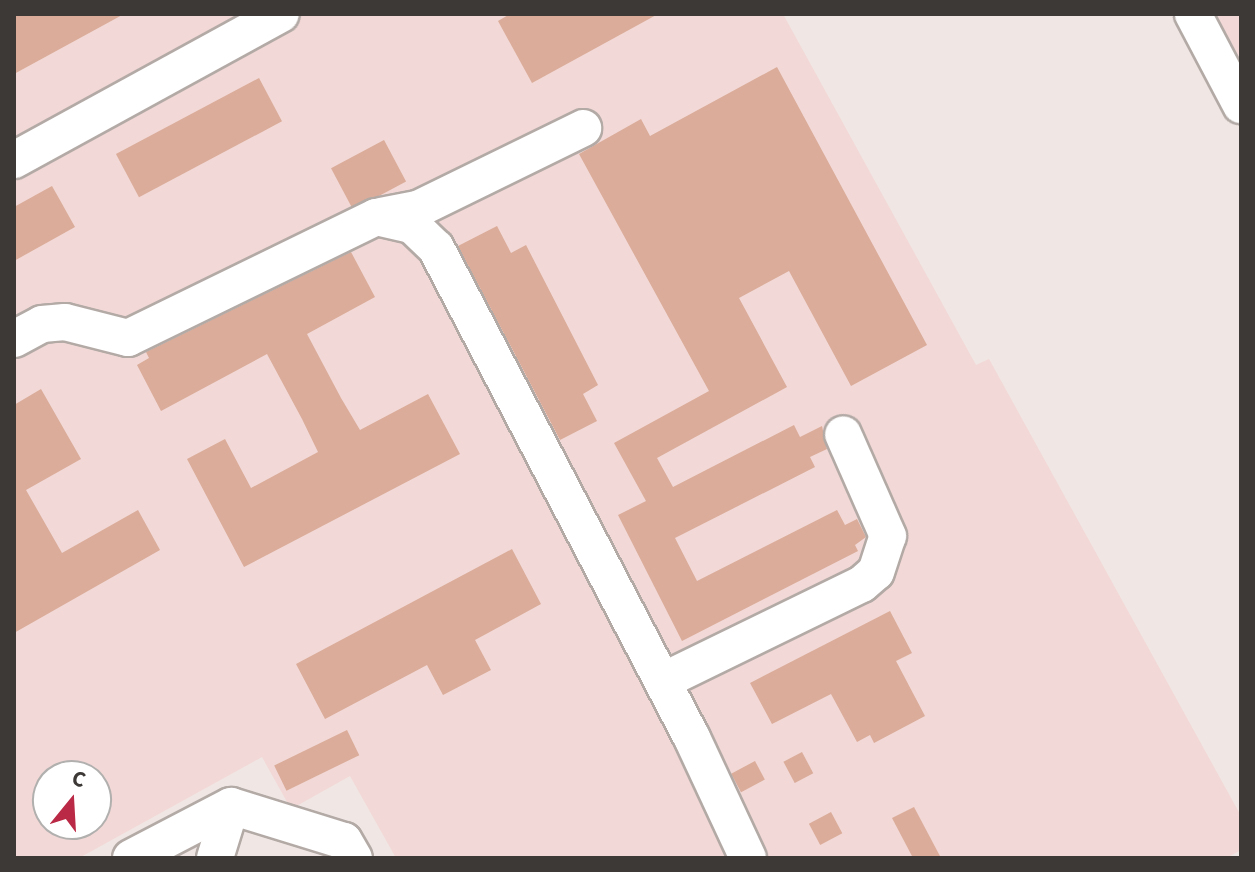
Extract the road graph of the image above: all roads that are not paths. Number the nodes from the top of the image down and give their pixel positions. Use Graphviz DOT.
graph roads {
  1 [pos="281,14"];
  2 [pos="1193,14"];
  3 [pos="1241,105"];
  4 [pos="583,128"];
  5 [pos="14,160"];
  6 [pos="376,217"];
  7 [pos="14,339"];
  8 [pos="843,434"];
  9 [pos="663,681"];
  10 [pos="231,806"];
  11 [pos="346,852"];
  12 [pos="131,858"];
  13 [pos="215,858"];
  14 [pos="748,858"];
  1 -- 5 [label="street"];
  2 -- 3 [label="street"];
  4 -- 6 [label="street"];
  6 -- 7 [label="street"];
  6 -- 9 [label="street"];
  8 -- 9 [label="street"];
  9 -- 14 [label="street"];
  10 -- 11 [label="street"];
  10 -- 12 [label="street"];
  10 -- 13 [label="street"];
}
